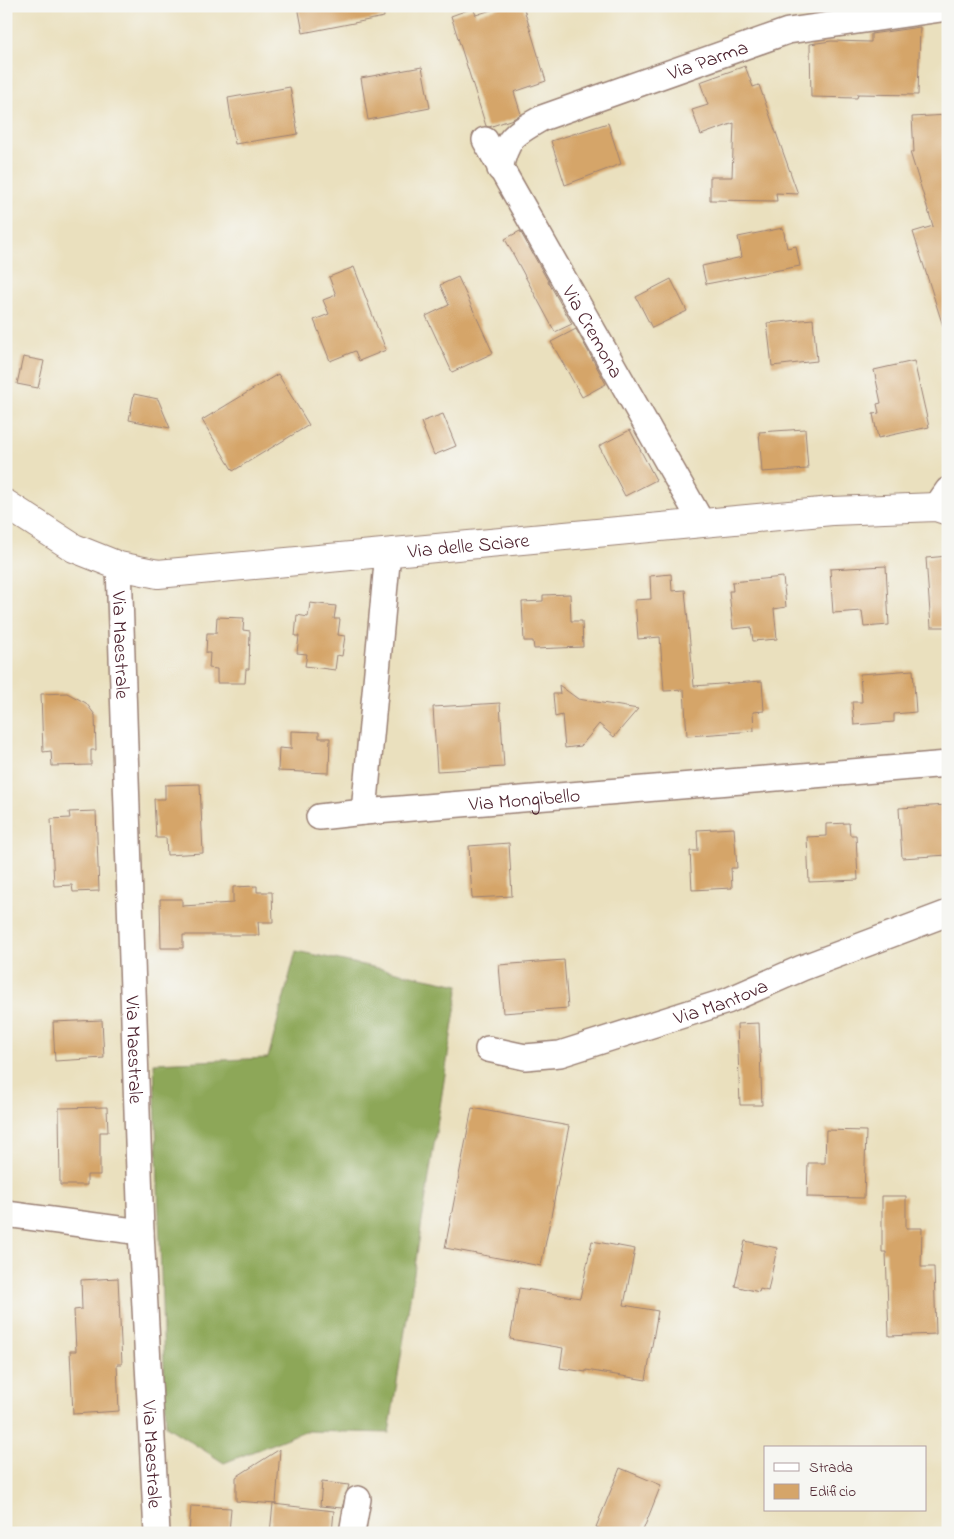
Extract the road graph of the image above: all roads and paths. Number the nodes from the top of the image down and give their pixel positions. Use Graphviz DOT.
graph roads {
  1 [pos="948,8"];
  2 [pos="485,140"];
  3 [pos="500,169"];
  4 [pos="944,503"];
  5 [pos="6,504"];
  6 [pos="702,523"];
  7 [pos="388,552"];
  8 [pos="119,566"];
  9 [pos="948,764"];
  10 [pos="364,812"];
  11 [pos="319,817"];
  12 [pos="948,913"];
  13 [pos="488,1049"];
  14 [pos="6,1214"];
  15 [pos="141,1232"];
  16 [pos="358,1499"];
  17 [pos="157,1533"];
  18 [pos="352,1533"];
  1 -- 3 [label="street, Via Parma"];
  2 -- 3 [label="street, Via Cremona"];
  3 -- 6 [label="street, Via Cremona"];
  4 -- 6 [label="street, Via delle Sciare"];
  5 -- 8 [label="street, Via delle Sciare"];
  6 -- 7 [label="street, Via delle Sciare"];
  7 -- 8 [label="street, Via delle Sciare"];
  7 -- 10 [label="street"];
  8 -- 15 [label="street, Via Maestrale"];
  9 -- 10 [label="street, Via Mongibello"];
  10 -- 11 [label="street, Via Mongibello"];
  12 -- 13 [label="street, Via Mantova"];
  14 -- 15 [label="street"];
  15 -- 17 [label="street, Via Maestrale"];
  16 -- 18 [label="street"];
}
